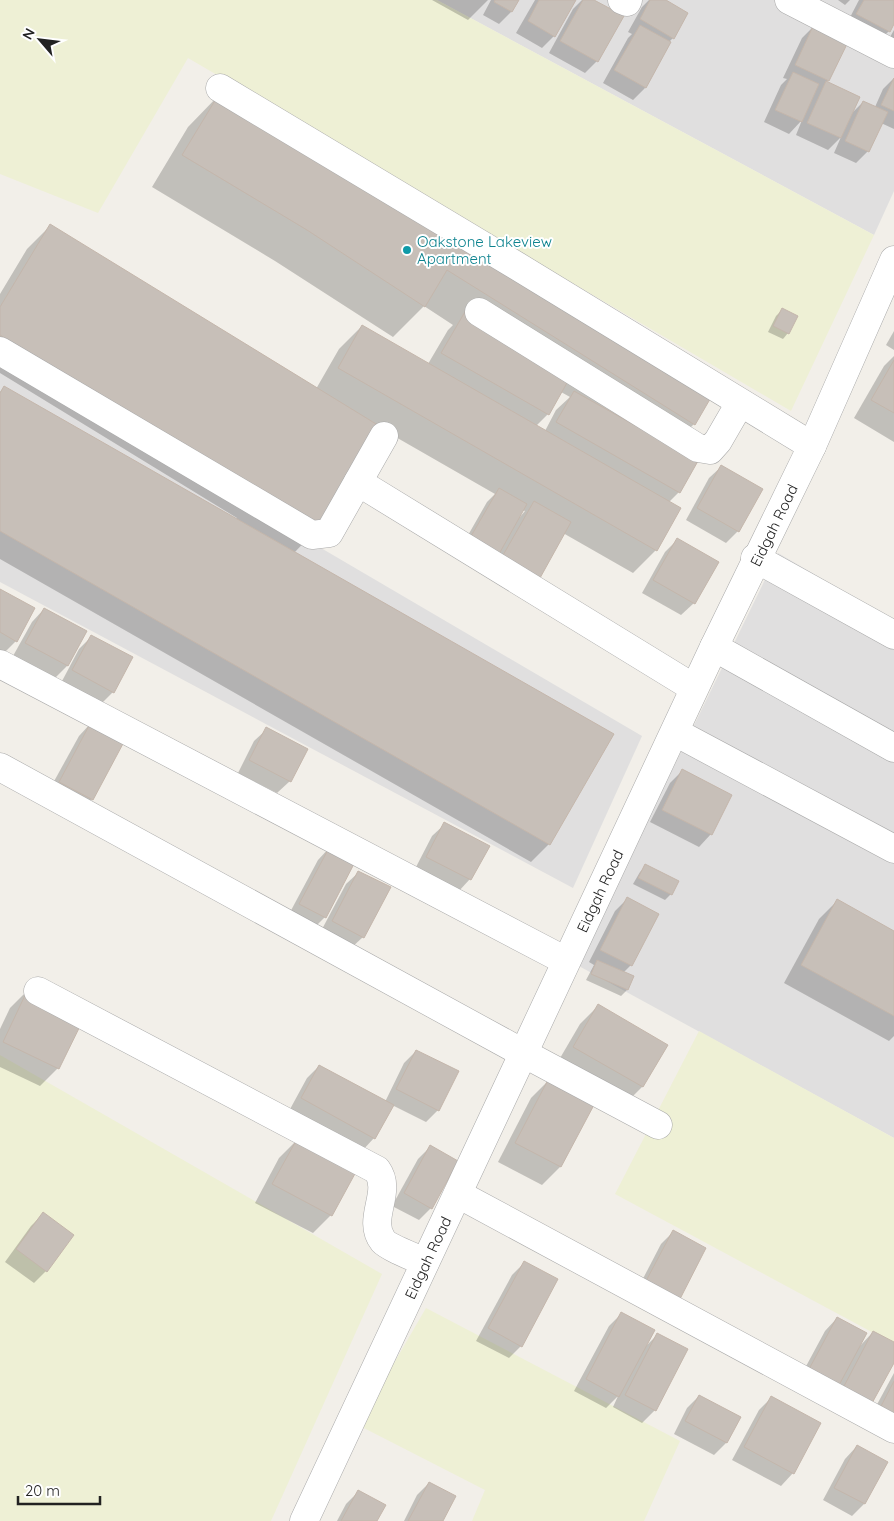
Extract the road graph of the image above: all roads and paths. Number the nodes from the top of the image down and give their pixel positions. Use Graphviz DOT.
graph roads {
  1 [pos="622,0"];
  2 [pos="628,0"];
  3 [pos="789,0"];
  4 [pos="894,54"];
  5 [pos="220,88"];
  6 [pos="894,260"];
  7 [pos="479,312"];
  8 [pos="0,351"];
  9 [pos="740,402"];
  10 [pos="384,436"];
  11 [pos="812,446"];
  12 [pos="358,482"];
  13 [pos="756,558"];
  14 [pos="894,635"];
  15 [pos="714,647"];
  16 [pos="0,664"];
  17 [pos="694,688"];
  18 [pos="675,732"];
  19 [pos="894,748"];
  20 [pos="0,767"];
  21 [pos="894,849"];
  22 [pos="566,961"];
  23 [pos="38,991"];
  24 [pos="523,1053"];
  25 [pos="658,1125"];
  26 [pos="458,1194"];
  27 [pos="425,1262"];
  28 [pos="894,1429"];
  29 [pos="304,1521"];
  1 -- 2 [label="street"];
  3 -- 4 [label="street"];
  5 -- 9 [label="street"];
  6 -- 11 [label="street, Eidgah Road"];
  7 -- 9 [label="street"];
  8 -- 12 [label="street"];
  9 -- 11 [label="street"];
  10 -- 12 [label="street"];
  11 -- 13 [label="street, Eidgah Road"];
  12 -- 17 [label="street"];
  13 -- 14 [label="street"];
  13 -- 15 [label="street, Eidgah Road"];
  15 -- 17 [label="street, Eidgah Road"];
  15 -- 19 [label="street"];
  16 -- 22 [label="street"];
  17 -- 18 [label="street, Eidgah Road"];
  18 -- 21 [label="street"];
  18 -- 22 [label="street, Eidgah Road"];
  20 -- 24 [label="street"];
  22 -- 24 [label="street, Eidgah Road"];
  23 -- 27 [label="street"];
  24 -- 25 [label="street"];
  24 -- 26 [label="street, Eidgah Road"];
  26 -- 27 [label="street, Eidgah Road"];
  26 -- 28 [label="street"];
  27 -- 29 [label="street, Eidgah Road"];
}
